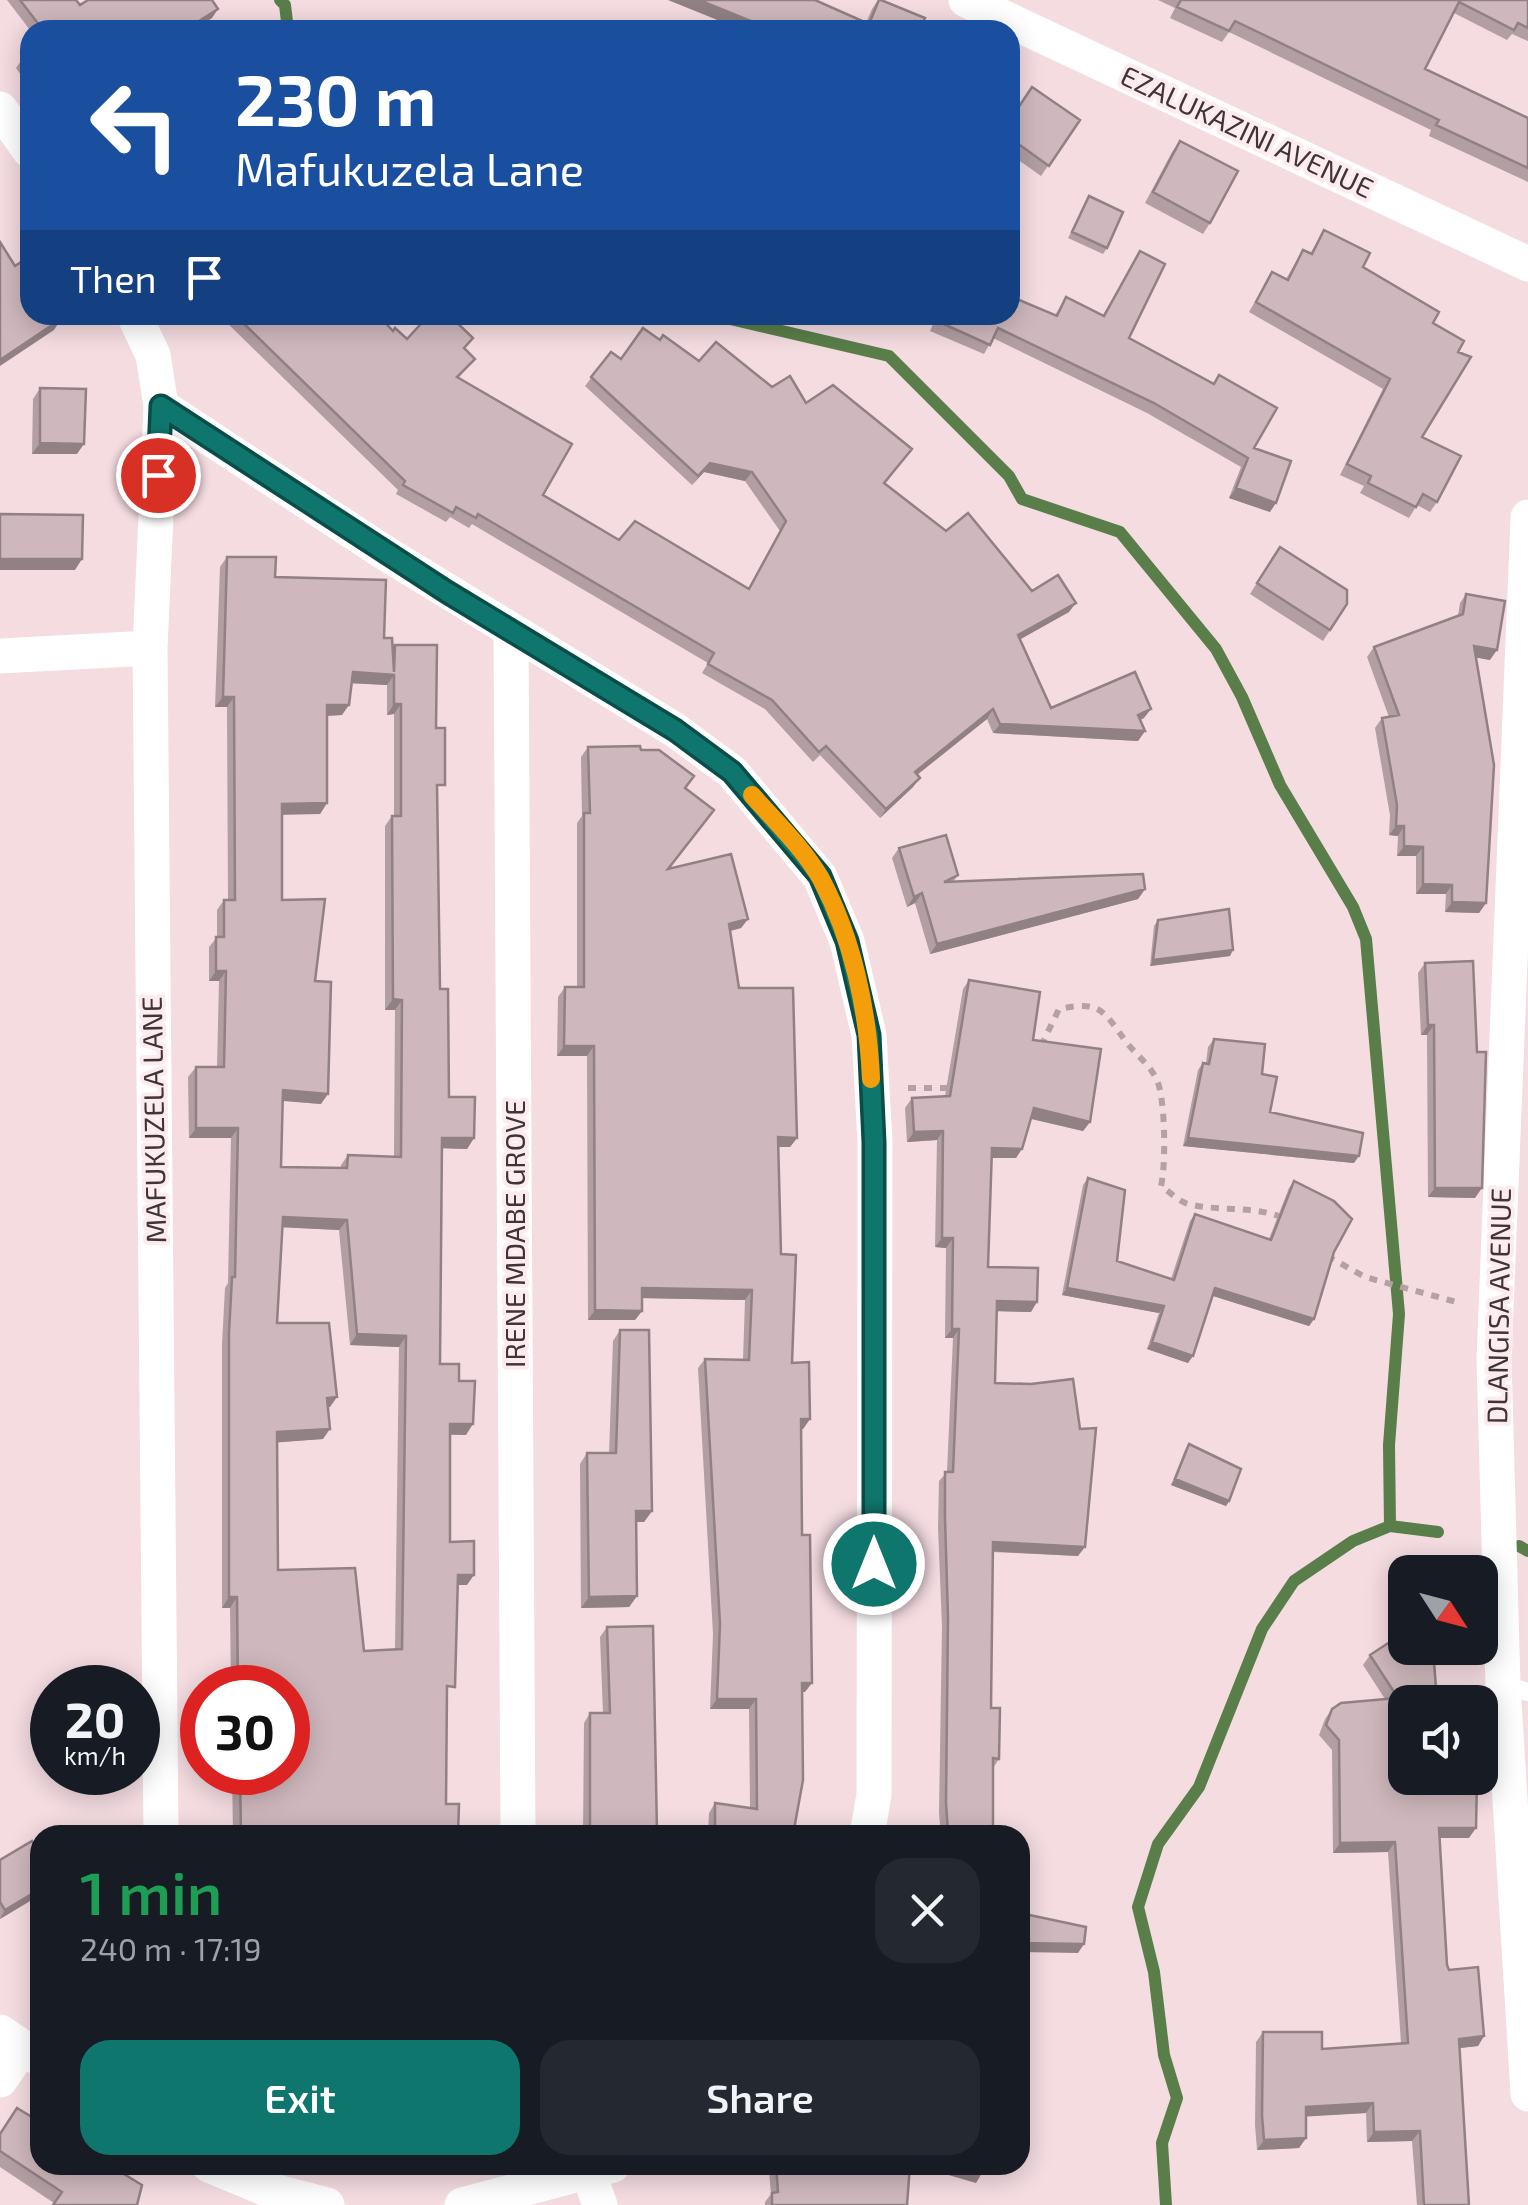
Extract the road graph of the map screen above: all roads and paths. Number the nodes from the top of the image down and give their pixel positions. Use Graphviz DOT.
graph roads {
  1 [pos="966,0"];
  2 [pos="1009,20"];
  3 [pos="1020,25"];
  4 [pos="1528,264"];
  5 [pos="139,325"];
  6 [pos="161,406"];
  7 [pos="1528,517"];
  8 [pos="511,632"];
  9 [pos="150,648"];
  10 [pos="0,656"];
  11 [pos="1040,1050"];
  12 [pos="959,1088"];
  13 [pos="872,1089"];
  14 [pos="1289,1221"];
  15 [pos="1314,1244"];
  16 [pos="1447,1302"];
  17 [pos="1516,1689"];
  18 [pos="161,1825"];
  19 [pos="518,1825"];
  20 [pos="869,1825"];
  21 [pos="21,2046"];
  22 [pos="0,2080"];
  23 [pos="1528,2094"];
  24 [pos="233,2175"];
  25 [pos="520,2178"];
  26 [pos="601,2181"];
  27 [pos="327,2205"];
  28 [pos="462,2205"];
  1 -- 2 [label="street, EZALUKAZINI AVENUE"];
  3 -- 4 [label="street, EZALUKAZINI AVENUE"];
  5 -- 6 [label="street, MAFUKUZELA LANE"];
  6 -- 8 [label="street"];
  6 -- 9 [label="street, MAFUKUZELA LANE"];
  7 -- 17 [label="street, DLANGISA AVENUE"];
  8 -- 13 [label="street"];
  8 -- 19 [label="street, IRENE MDABE GROVE"];
  9 -- 10 [label="street"];
  9 -- 18 [label="street, MAFUKUZELA LANE"];
  11 -- 14 [label="path"];
  12 -- 13 [label="path"];
  13 -- 20 [label="street"];
  15 -- 16 [label="path"];
  17 -- 23 [label="street, DLANGISA AVENUE"];
  21 -- 22 [label="street"];
  24 -- 27 [label="street"];
  25 -- 26 [label="street"];
  25 -- 28 [label="street"];
}
